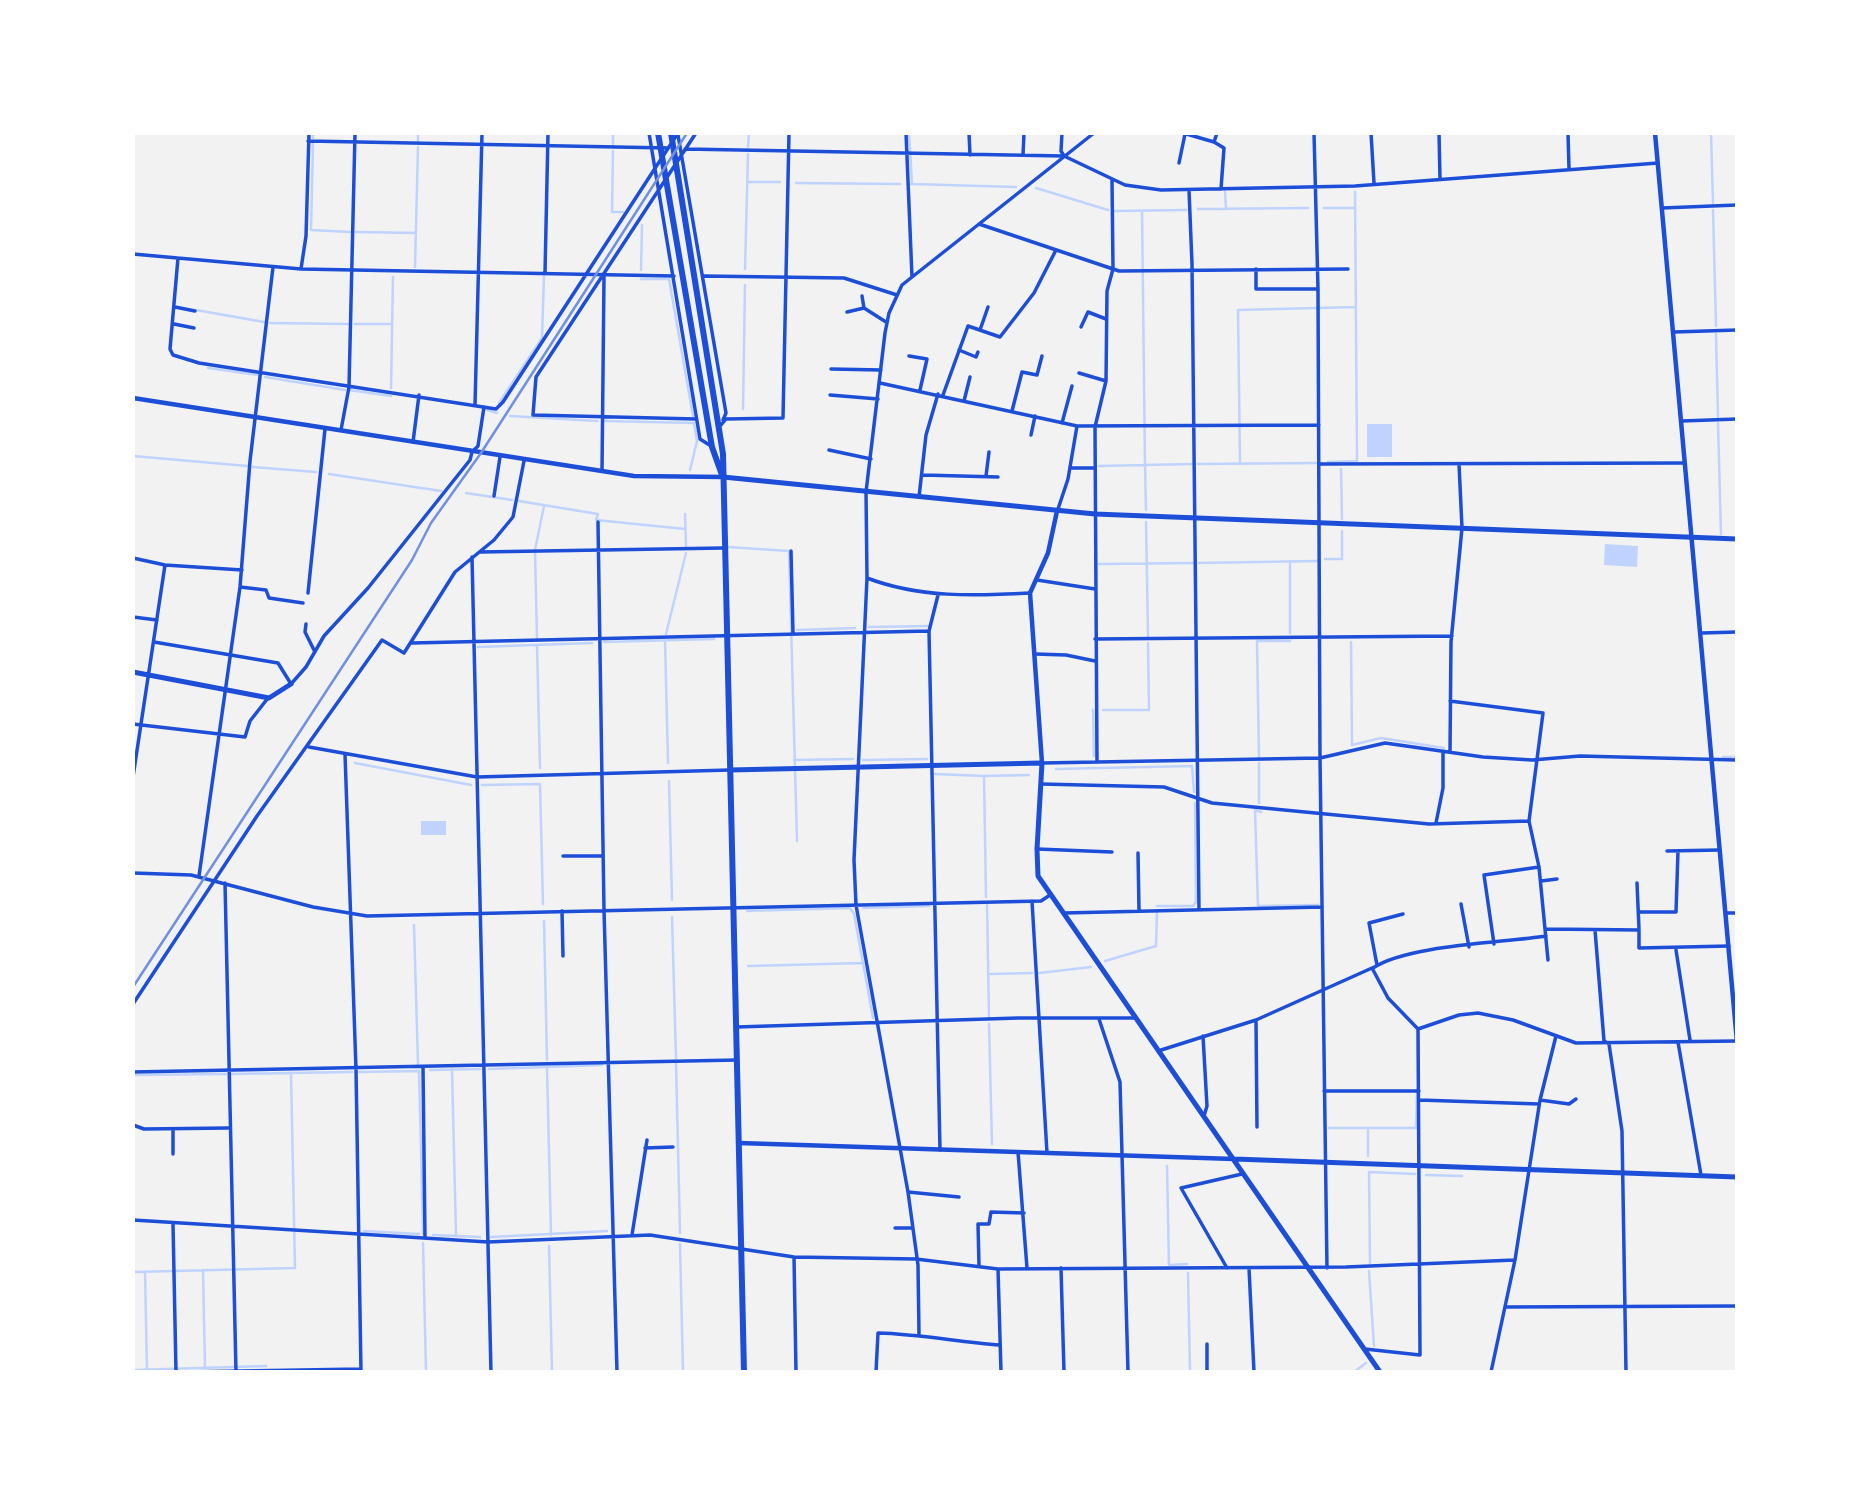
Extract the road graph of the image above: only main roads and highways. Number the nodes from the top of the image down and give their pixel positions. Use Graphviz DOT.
graph roads {
  1 [pos="658,133"];
  2 [pos="671,133"];
  3 [pos="723,477"];
  4 [pos="1737,539"];
  5 [pos="133,671"];
  6 [pos="290,684"];
  7 [pos="730,770"];
  8 [pos="1234,1159"];
  9 [pos="1737,1177"];
  10 [pos="744,1372"];
  11 [pos="1380,1372"];
  1 -- 3 [label="highway"];
  2 -- 3 [label="highway"];
  3 -- 4 [label="main road"];
  3 -- 7 [label="highway"];
  5 -- 6 [label="main road"];
  7 -- 8 [label="main road"];
  7 -- 10 [label="highway"];
  8 -- 9 [label="main road"];
  8 -- 11 [label="main road"];
}
